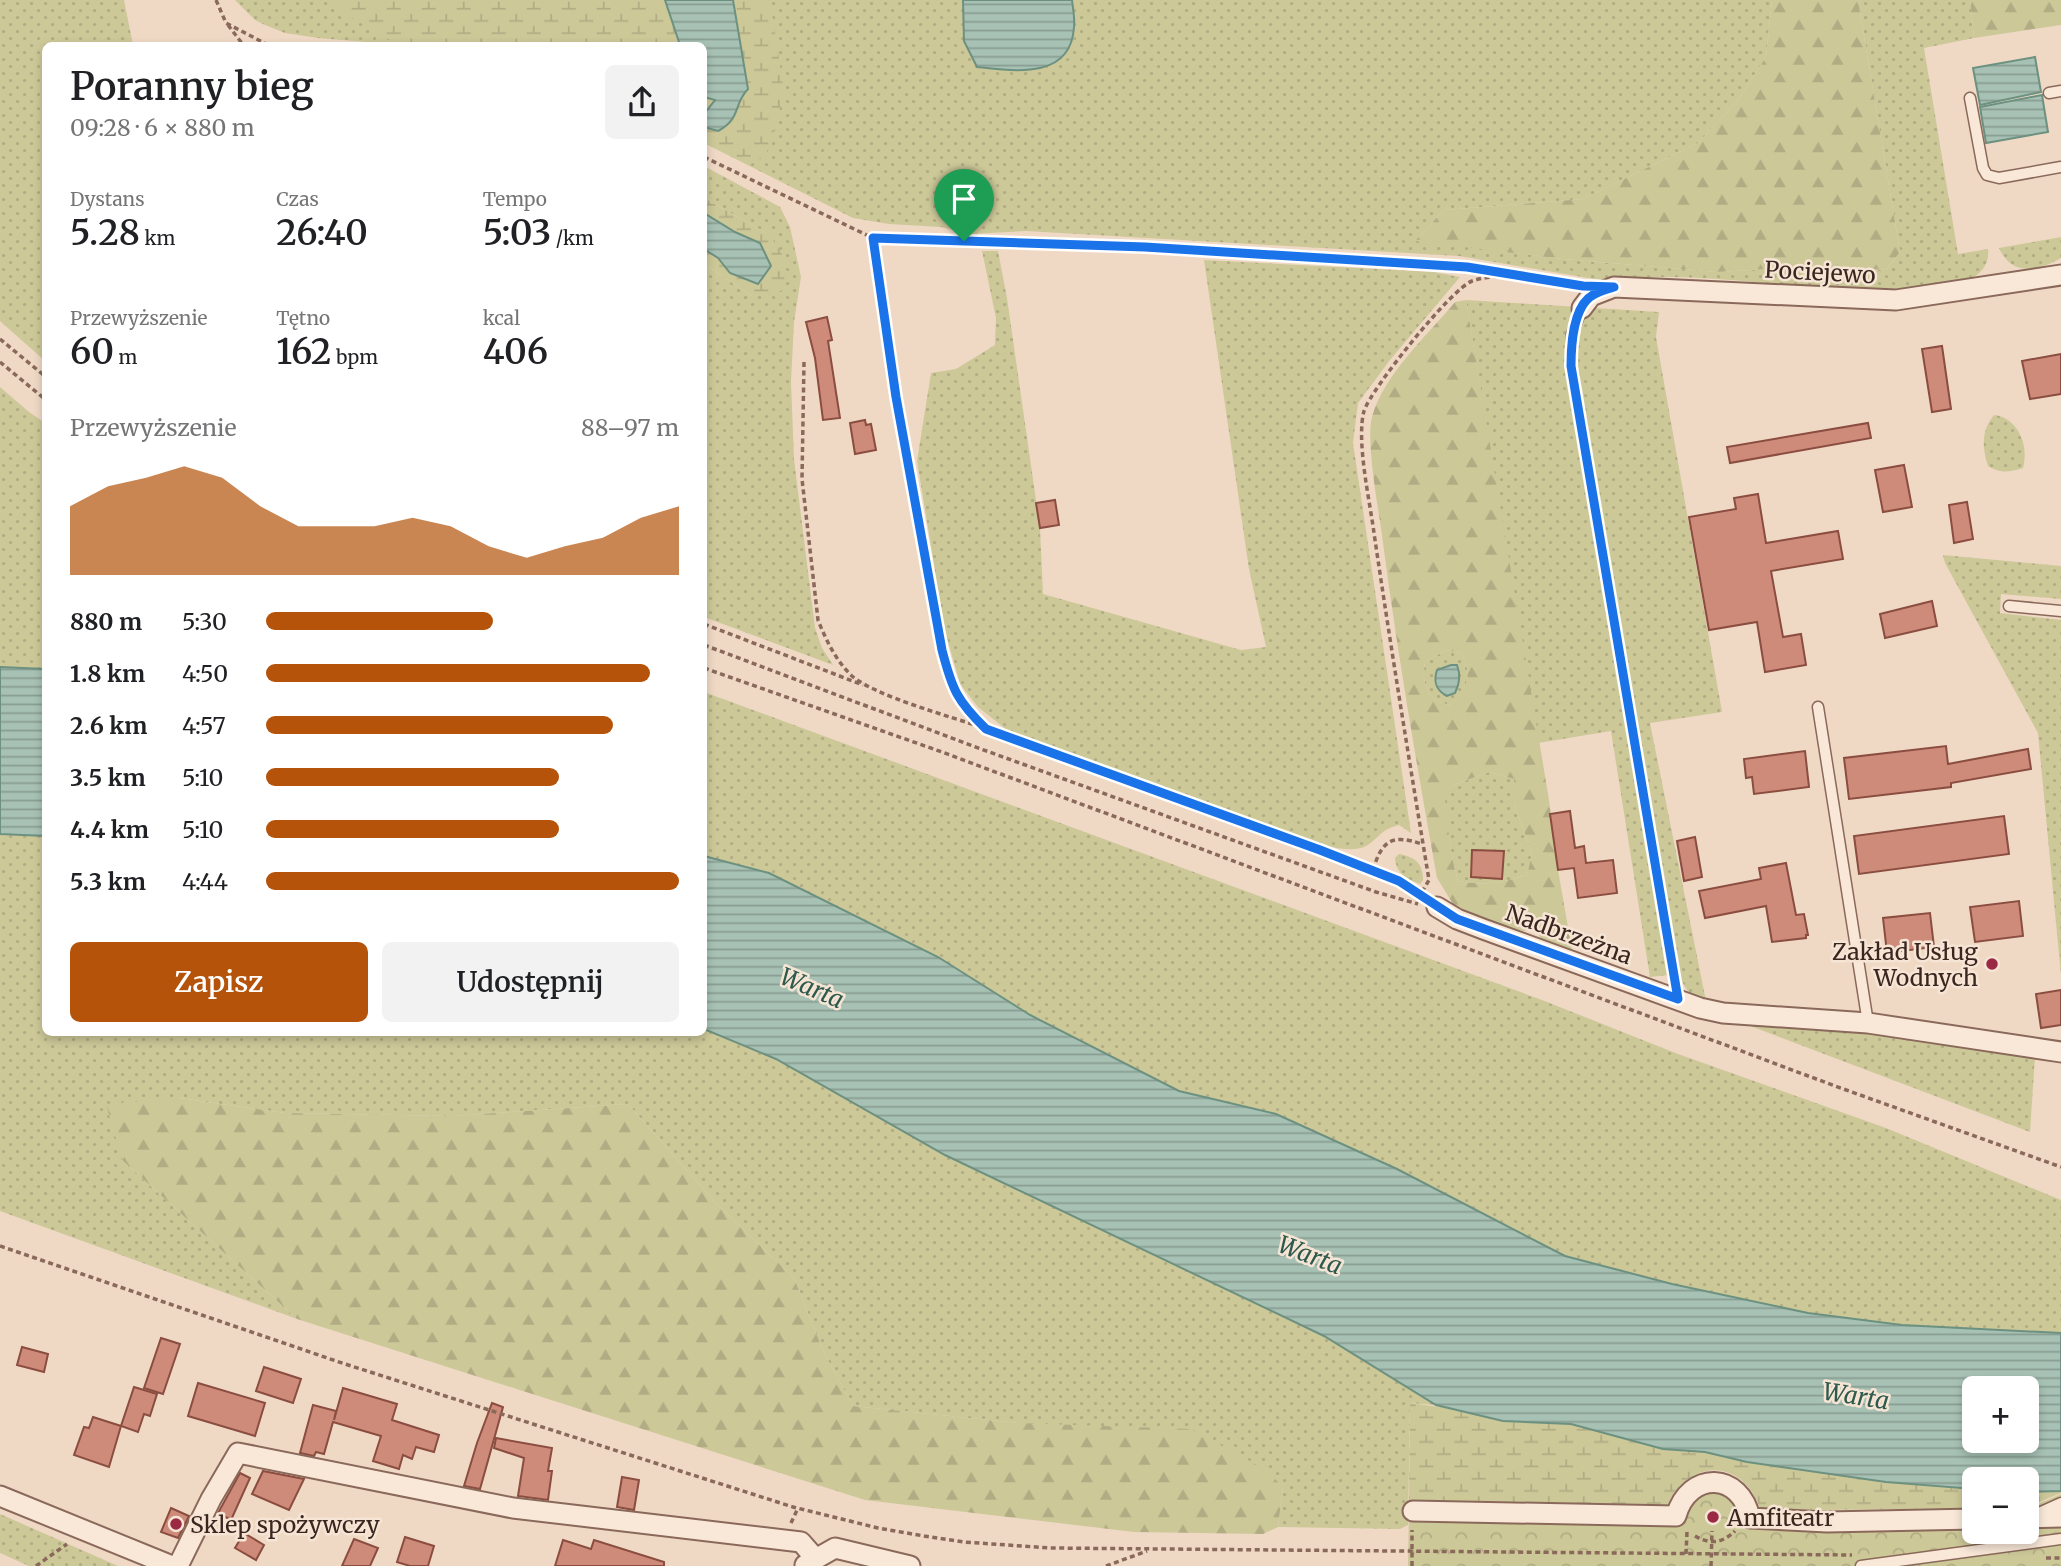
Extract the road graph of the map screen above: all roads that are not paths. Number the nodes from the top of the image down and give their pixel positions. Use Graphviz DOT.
graph roads {
  1 [pos="2061,91"];
  2 [pos="2049,93"];
  3 [pos="1970,98"];
  4 [pos="2061,167"];
  5 [pos="2061,275"];
  6 [pos="1582,307"];
  7 [pos="2009,606"];
  8 [pos="2061,611"];
  9 [pos="1818,706"];
  10 [pos="1437,907"];
  11 [pos="1678,999"];
  12 [pos="1868,1023"];
  13 [pos="2061,1052"];
  14 [pos="0,1496"];
  15 [pos="2061,1503"];
  16 [pos="1413,1511"];
  17 [pos="2039,1513"];
  18 [pos="2061,1517"];
  19 [pos="2039,1518"];
  20 [pos="1962,1519"];
  21 [pos="2061,1539"];
  22 [pos="1861,1561"];
  23 [pos="809,1562"];
  24 [pos="172,1566"];
  25 [pos="178,1566"];
  26 [pos="910,1566"];
  1 -- 2 [label="lane"];
  3 -- 4 [label="lane"];
  5 -- 6 [label="street, Pociejewo"];
  6 -- 11 [label="lane"];
  7 -- 8 [label="lane"];
  9 -- 12 [label="lane"];
  10 -- 11 [label="street, Nadbrzeżna"];
  11 -- 12 [label="street, Nadbrzeżna"];
  12 -- 13 [label="street, Nadbrzeżna"];
  14 -- 24 [label="street"];
  15 -- 17 [label="lane"];
  16 -- 20 [label="street"];
  18 -- 19 [label="street"];
  21 -- 22 [label="lane"];
  23 -- 25 [label="street"];
  23 -- 26 [label="street"];
}
